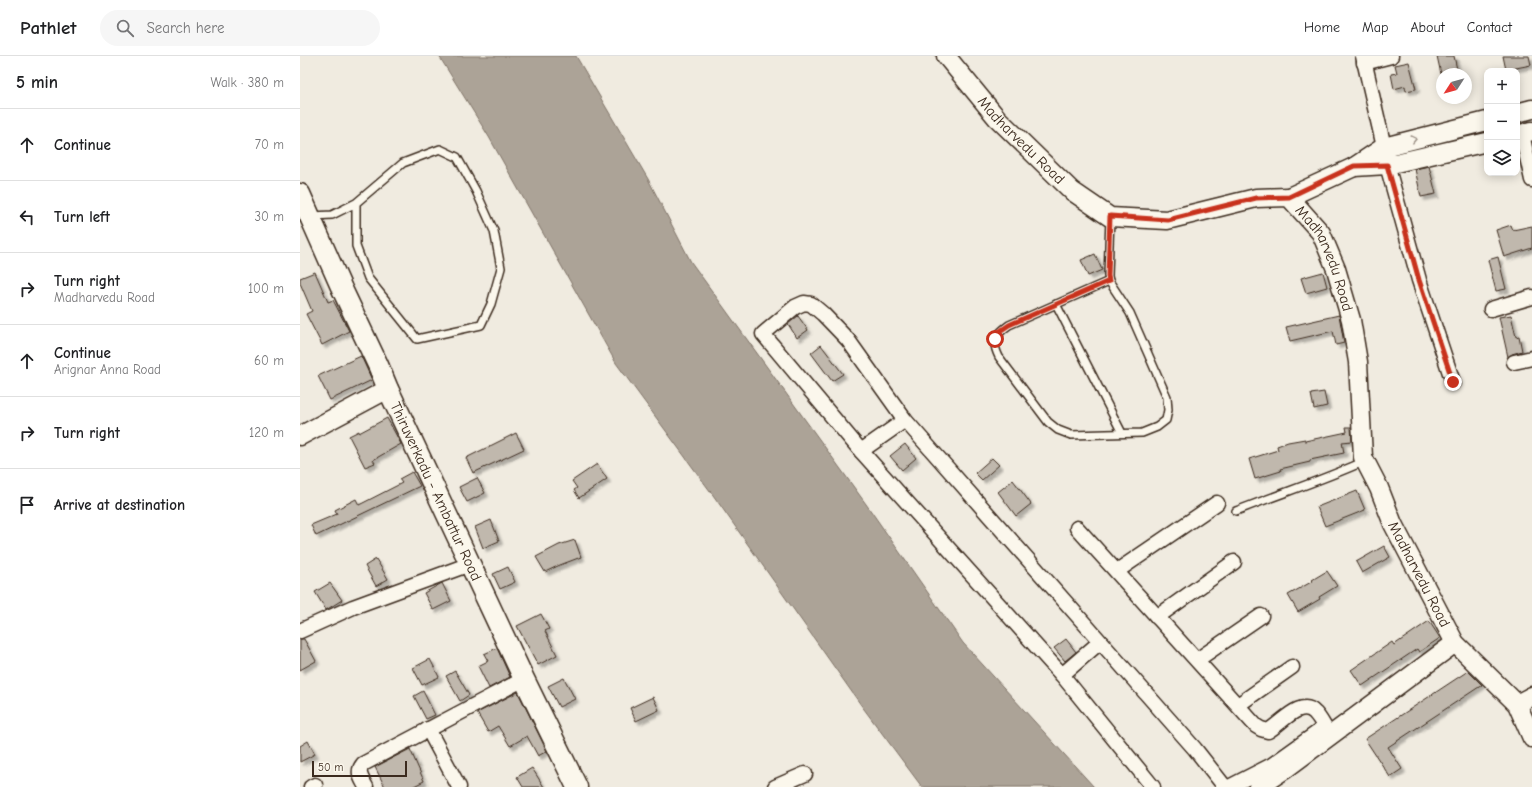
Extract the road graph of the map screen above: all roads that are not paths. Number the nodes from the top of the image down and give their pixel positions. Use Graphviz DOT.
graph roads {
  1 [pos="946,56"];
  2 [pos="1391,56"];
  3 [pos="1363,60"];
  4 [pos="1532,109"];
  5 [pos="1520,112"];
  6 [pos="1484,122"];
  7 [pos="1524,134"];
  8 [pos="1484,143"];
  9 [pos="1384,146"];
  10 [pos="1387,165"];
  11 [pos="1354,166"];
  12 [pos="1532,180"];
  13 [pos="300,194"];
  14 [pos="1289,197"];
  15 [pos="356,203"];
  16 [pos="1110,216"];
  17 [pos="305,218"];
  18 [pos="1109,281"];
  19 [pos="1532,297"];
  20 [pos="1056,304"];
  21 [pos="1491,309"];
  22 [pos="1532,358"];
  23 [pos="1514,362"];
  24 [pos="1453,382"];
  25 [pos="388,389"];
  26 [pos="905,420"];
  27 [pos="1122,433"];
  28 [pos="300,436"];
  29 [pos="861,452"];
  30 [pos="1365,461"];
  31 [pos="1217,503"];
  32 [pos="1236,511"];
  33 [pos="1077,528"];
  34 [pos="1234,562"];
  35 [pos="470,564"];
  36 [pos="1117,572"];
  37 [pos="1157,616"];
  38 [pos="1261,616"];
  39 [pos="300,631"];
  40 [pos="1100,642"];
  41 [pos="1455,643"];
  42 [pos="1197,660"];
  43 [pos="1292,667"];
  44 [pos="1062,675"];
  45 [pos="524,679"];
  46 [pos="1525,700"];
  47 [pos="1238,705"];
  48 [pos="428,729"];
  49 [pos="1329,733"];
  50 [pos="1532,738"];
  51 [pos="805,774"];
  52 [pos="366,787"];
  53 [pos="459,787"];
  54 [pos="577,787"];
  55 [pos="775,787"];
  56 [pos="1153,787"];
  57 [pos="1225,787"];
  58 [pos="1229,787"];
  59 [pos="1258,787"];
  1 -- 16 [label="street, Madharvedu Road"];
  2 -- 3 [label="street"];
  3 -- 9 [label="street"];
  4 -- 5 [label="street"];
  9 -- 6 [label="street, one-way"];
  7 -- 12 [label="street"];
  8 -- 10 [label="street"];
  9 -- 10 [label="street"];
  9 -- 11 [label="street"];
  10 -- 11 [label="street"];
  10 -- 24 [label="street"];
  11 -- 14 [label="street"];
  13 -- 17 [label="main road, Thiruverkadu - Ambattur Road"];
  14 -- 16 [label="street, Madharvedu Road"];
  14 -- 30 [label="street, Madharvedu Road"];
  15 -- 15 [label="lane"];
  15 -- 17 [label="lane"];
  16 -- 18 [label="lane"];
  17 -- 25 [label="main road, Thiruverkadu - Ambattur Road"];
  18 -- 20 [label="lane"];
  18 -- 27 [label="lane"];
  19 -- 21 [label="street"];
  20 -- 27 [label="lane"];
  20 -- 27 [label="lane"];
  22 -- 23 [label="street"];
  25 -- 28 [label="street"];
  25 -- 35 [label="main road, Thiruverkadu - Ambattur Road"];
  26 -- 29 [label="street"];
  26 -- 29 [label="street"];
  26 -- 40 [label="street"];
  29 -- 44 [label="street"];
  30 -- 32 [label="lane"];
  30 -- 41 [label="street, Madharvedu Road"];
  31 -- 36 [label="street"];
  33 -- 36 [label="street"];
  34 -- 37 [label="street"];
  35 -- 39 [label="street"];
  35 -- 45 [label="main road, Thiruverkadu - Ambattur Road"];
  36 -- 37 [label="street"];
  37 -- 42 [label="street"];
  38 -- 42 [label="street"];
  40 -- 44 [label="street"];
  40 -- 57 [label="street"];
  41 -- 46 [label="street, Madharvedu Road"];
  41 -- 49 [label="street"];
  42 -- 47 [label="street"];
  43 -- 47 [label="street"];
  44 -- 56 [label="street"];
  45 -- 48 [label="street"];
  45 -- 54 [label="main road, Thiruverkadu - Ambattur Road"];
  46 -- 50 [label="street"];
  47 -- 49 [label="street"];
  48 -- 52 [label="street"];
  48 -- 53 [label="street"];
  49 -- 58 [label="street"];
  49 -- 59 [label="street"];
  51 -- 55 [label="street"];
}
